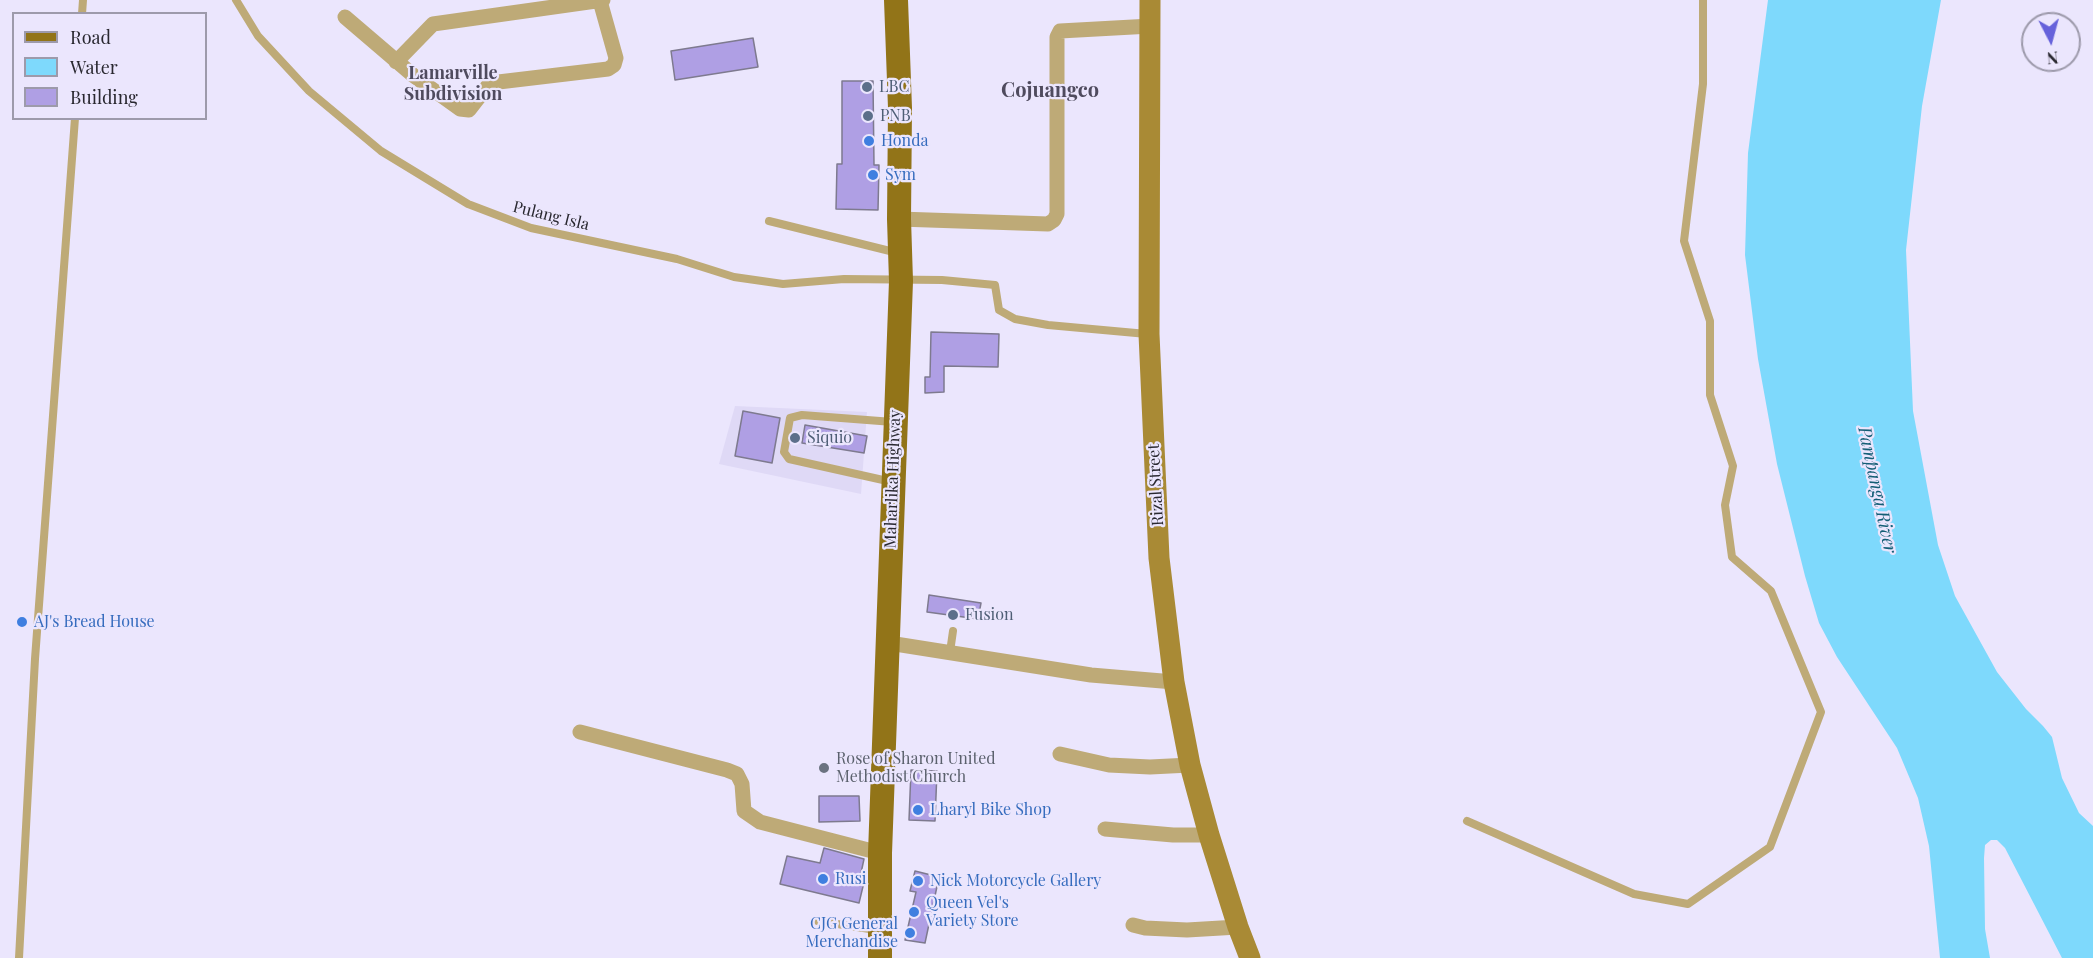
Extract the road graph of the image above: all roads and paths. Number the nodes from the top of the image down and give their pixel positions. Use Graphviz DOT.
graph roads {
  1 [pos="236,0"];
  2 [pos="602,0"];
  3 [pos="896,0"];
  4 [pos="1150,0"];
  5 [pos="1703,0"];
  6 [pos="345,17"];
  7 [pos="1151,27"];
  8 [pos="396,62"];
  9 [pos="75,120"];
  10 [pos="899,219"];
  11 [pos="769,221"];
  12 [pos="900,253"];
  13 [pos="901,281"];
  14 [pos="1149,334"];
  15 [pos="896,422"];
  16 [pos="893,482"];
  17 [pos="953,631"];
  18 [pos="889,643"];
  19 [pos="950,652"];
  20 [pos="1174,682"];
  21 [pos="580,732"];
  22 [pos="1060,754"];
  23 [pos="1190,765"];
  24 [pos="1467,821"];
  25 [pos="1104,829"];
  26 [pos="1209,836"];
  27 [pos="880,853"];
  28 [pos="818,921"];
  29 [pos="1133,925"];
  30 [pos="1238,927"];
  31 [pos="881,931"];
  32 [pos="19,958"];
  33 [pos="880,958"];
  34 [pos="1250,958"];
  1 -- 13 [label="lane, Pulang Isla"];
  2 -- 8 [label="street"];
  2 -- 8 [label="street"];
  3 -- 10 [label="main road, Maharlika Highway"];
  4 -- 7 [label="street, Rizal Street"];
  5 -- 24 [label="lane"];
  6 -- 8 [label="street"];
  7 -- 10 [label="street"];
  7 -- 14 [label="street, Rizal Street"];
  9 -- 32 [label="lane"];
  10 -- 12 [label="main road, Maharlika Highway"];
  11 -- 12 [label="lane"];
  12 -- 13 [label="main road, Maharlika Highway"];
  13 -- 14 [label="lane, Pulang Isla"];
  13 -- 15 [label="main road, Maharlika Highway"];
  14 -- 20 [label="street, Rizal Street"];
  15 -- 16 [label="main road, Maharlika Highway"];
  15 -- 16 [label="lane"];
  16 -- 18 [label="main road, Maharlika Highway"];
  17 -- 19 [label="lane"];
  18 -- 19 [label="street"];
  18 -- 27 [label="main road, Maharlika Highway"];
  19 -- 20 [label="street"];
  20 -- 23 [label="street, Rizal Street"];
  21 -- 27 [label="street"];
  22 -- 23 [label="street"];
  23 -- 26 [label="street, Rizal Street"];
  25 -- 26 [label="street"];
  26 -- 30 [label="street, Rizal Street"];
  27 -- 31 [label="main road, Maharlika Highway"];
  28 -- 31 [label="lane"];
  29 -- 30 [label="street"];
  30 -- 34 [label="street, Rizal Street"];
  31 -- 33 [label="main road, Maharlika Highway"];
}
